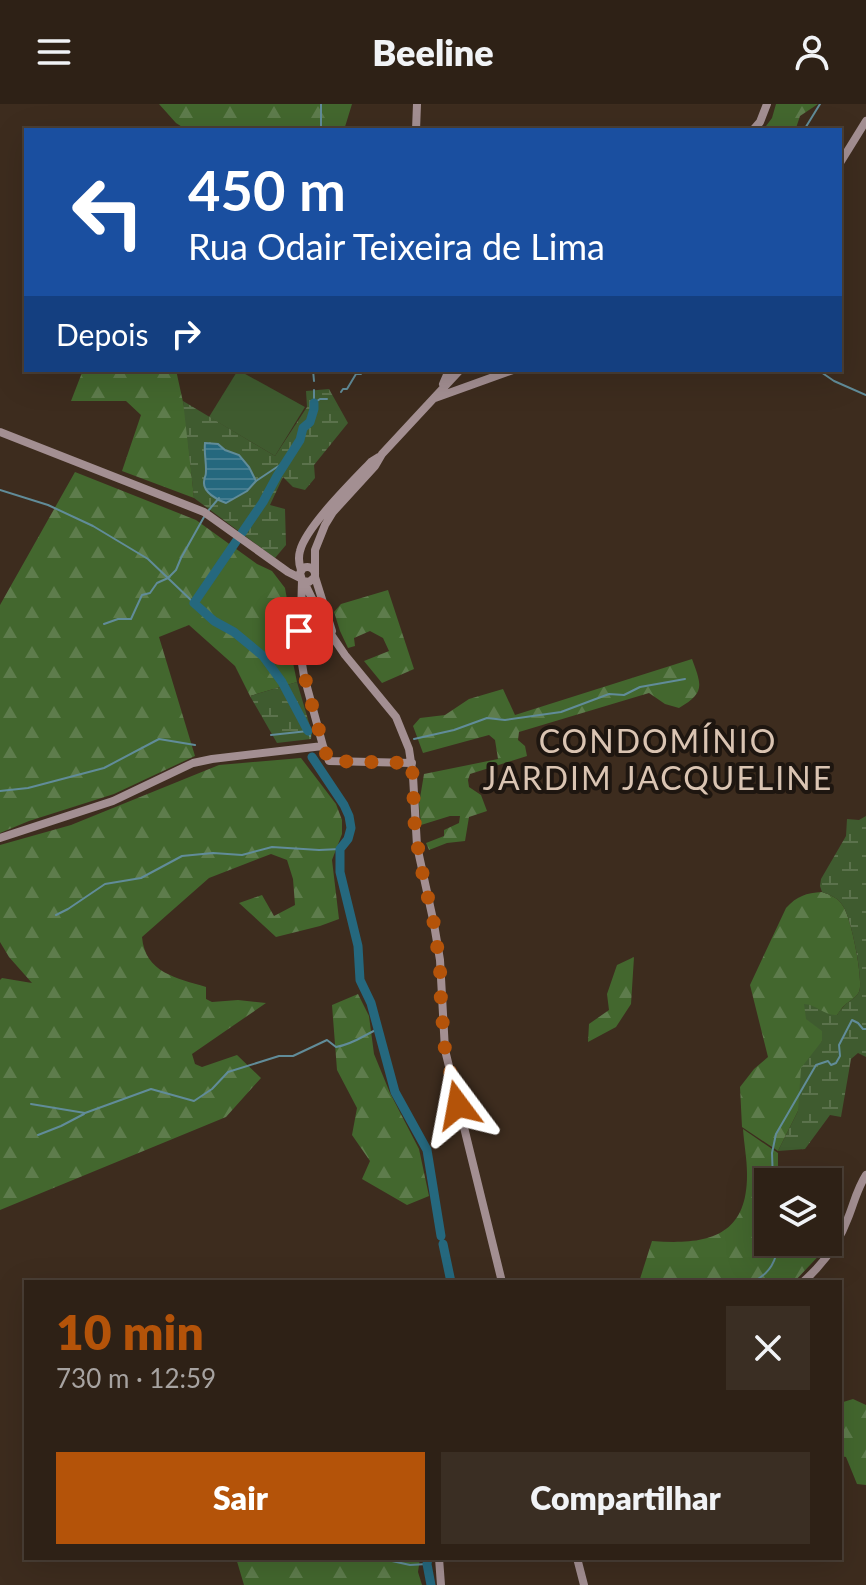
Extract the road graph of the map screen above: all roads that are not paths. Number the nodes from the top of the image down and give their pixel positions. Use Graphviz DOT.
graph roads {
  1 [pos="417,104"];
  2 [pos="767,104"];
  3 [pos="866,121"];
  4 [pos="416,128"];
  5 [pos="755,128"];
  6 [pos="842,160"];
  7 [pos="454,372"];
  8 [pos="508,372"];
  9 [pos="462,389"];
  10 [pos="435,397"];
  11 [pos="0,432"];
  12 [pos="380,457"];
  13 [pos="277,564"];
  14 [pos="288,572"];
  15 [pos="315,575"];
  16 [pos="301,576"];
  17 [pos="301,603"];
  18 [pos="334,639"];
  19 [pos="323,746"];
  20 [pos="412,763"];
  21 [pos="0,838"];
  22 [pos="866,1175"];
  23 [pos="502,1280"];
  24 [pos="805,1280"];
  25 [pos="439,1560"];
  26 [pos="578,1560"];
  27 [pos="441,1585"];
  28 [pos="584,1585"];
  1 -- 4 [label="main road"];
  2 -- 5 [label="main road"];
  3 -- 6 [label="main road"];
  7 -- 9 [label="main road"];
  7 -- 10 [label="main road"];
  8 -- 9 [label="main road"];
  9 -- 10 [label="main road"];
  10 -- 12 [label="main road"];
  11 -- 13 [label="main road"];
  12 -- 15 [label="main road"];
  12 -- 16 [label="main road"];
  13 -- 14 [label="main road"];
  13 -- 16 [label="main road"];
  14 -- 16 [label="main road"];
  14 -- 17 [label="main road"];
  15 -- 16 [label="main road"];
  15 -- 16 [label="main road"];
  15 -- 18 [label="main road"];
  16 -- 17 [label="main road"];
  16 -- 18 [label="main road"];
  17 -- 19 [label="main road"];
  18 -- 20 [label="main road"];
  19 -- 20 [label="main road"];
  19 -- 21 [label="main road"];
  20 -- 23 [label="main road"];
  22 -- 24 [label="main road"];
  25 -- 27 [label="main road"];
  26 -- 28 [label="main road"];
}
